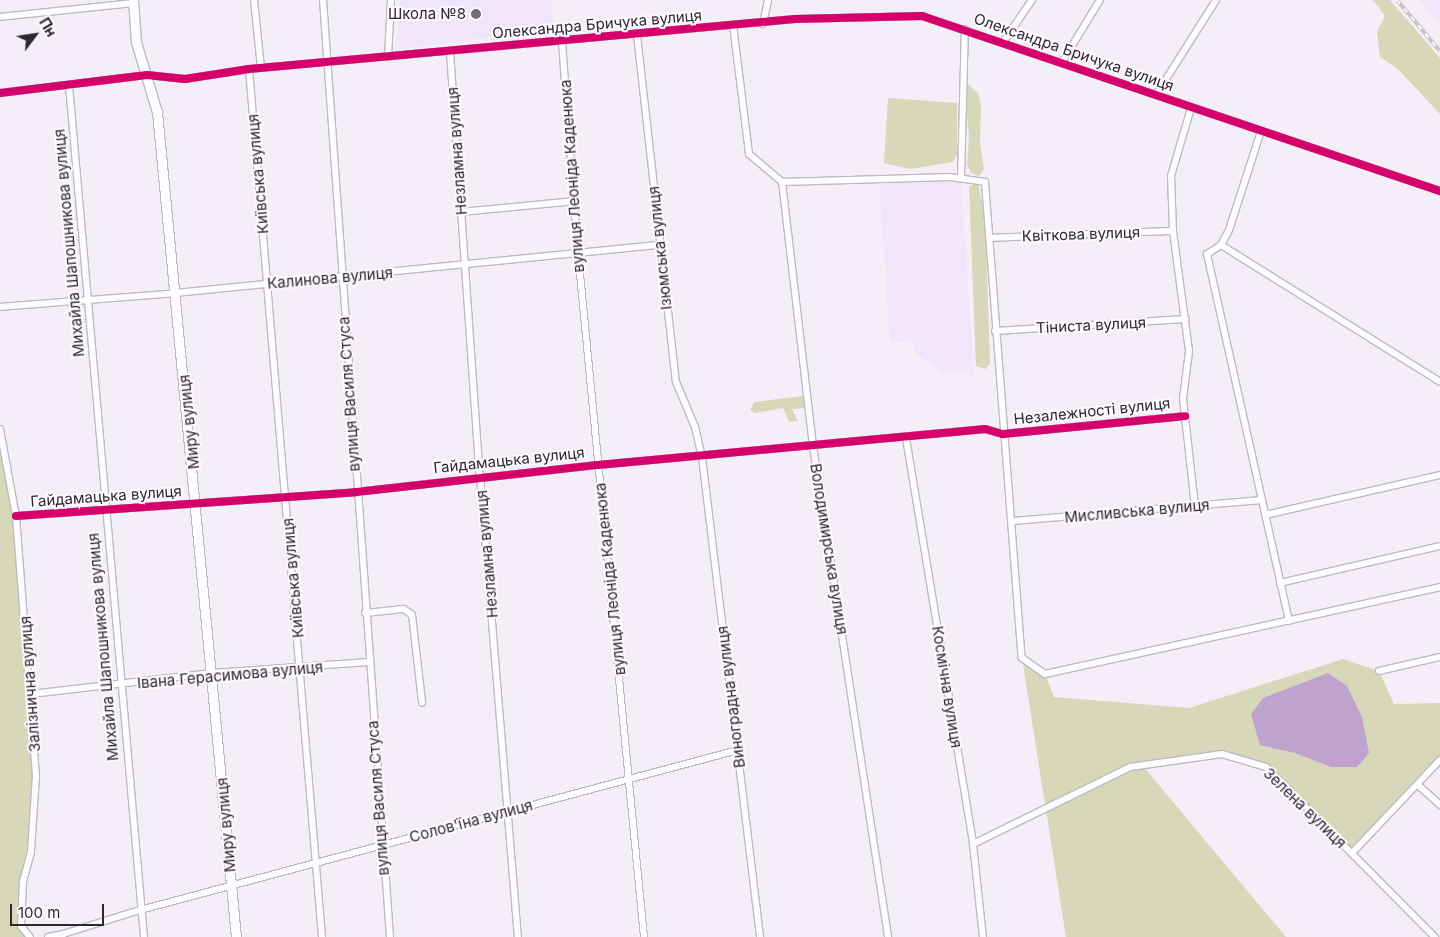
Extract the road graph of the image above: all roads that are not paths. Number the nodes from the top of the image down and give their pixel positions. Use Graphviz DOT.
graph roads {
  1 [pos="254,0"];
  2 [pos="323,0"];
  3 [pos="392,0"];
  4 [pos="768,0"];
  5 [pos="1032,0"];
  6 [pos="1100,0"];
  7 [pos="1216,0"];
  8 [pos="133,2"];
  9 [pos="0,17"];
  10 [pos="763,24"];
  11 [pos="733,25"];
  12 [pos="965,29"];
  13 [pos="637,35"];
  14 [pos="562,42"];
  15 [pos="1004,42"];
  16 [pos="450,52"];
  17 [pos="388,56"];
  18 [pos="327,62"];
  19 [pos="1062,62"];
  20 [pos="261,68"];
  21 [pos="249,69"];
  22 [pos="147,75"];
  23 [pos="68,85"];
  24 [pos="0,92"];
  25 [pos="1156,96"];
  26 [pos="1192,108"];
  27 [pos="1261,131"];
  28 [pos="962,177"];
  29 [pos="782,182"];
  30 [pos="1440,191"];
  31 [pos="575,201"];
  32 [pos="461,212"];
  33 [pos="1173,230"];
  34 [pos="990,238"];
  35 [pos="660,245"];
  36 [pos="1221,245"];
  37 [pos="578,254"];
  38 [pos="465,266"];
  39 [pos="340,278"];
  40 [pos="268,283"];
  41 [pos="176,294"];
  42 [pos="90,302"];
  43 [pos="0,307"];
  44 [pos="1186,320"];
  45 [pos="995,331"];
  46 [pos="1440,382"];
  47 [pos="1185,416"];
  48 [pos="0,429"];
  49 [pos="1003,434"];
  50 [pos="906,438"];
  51 [pos="813,446"];
  52 [pos="702,456"];
  53 [pos="598,465"];
  54 [pos="1440,474"];
  55 [pos="480,476"];
  56 [pos="356,492"];
  57 [pos="286,498"];
  58 [pos="1262,500"];
  59 [pos="197,503"];
  60 [pos="1195,506"];
  61 [pos="105,509"];
  62 [pos="1265,515"];
  63 [pos="16,516"];
  64 [pos="1013,521"];
  65 [pos="1440,546"];
  66 [pos="1280,583"];
  67 [pos="1440,587"];
  68 [pos="366,613"];
  69 [pos="1289,621"];
  70 [pos="1440,657"];
  71 [pos="369,662"];
  72 [pos="300,667"];
  73 [pos="1379,671"];
  74 [pos="212,674"];
  75 [pos="119,685"];
  76 [pos="31,694"];
  77 [pos="422,702"];
  78 [pos="738,750"];
  79 [pos="1440,760"];
  80 [pos="630,778"];
  81 [pos="1418,785"];
  82 [pos="1440,805"];
  83 [pos="509,811"];
  84 [pos="973,844"];
  85 [pos="381,846"];
  86 [pos="1352,853"];
  87 [pos="315,864"];
  88 [pos="232,887"];
  89 [pos="140,910"];
  90 [pos="62,935"];
  91 [pos="30,937"];
  92 [pos="48,937"];
  93 [pos="144,937"];
  94 [pos="236,937"];
  95 [pos="322,937"];
  96 [pos="390,937"];
  97 [pos="518,937"];
  98 [pos="644,937"];
  99 [pos="760,937"];
  100 [pos="888,937"];
  101 [pos="983,937"];
  102 [pos="1434,937"];
  1 -- 20 [label="street"];
  2 -- 18 [label="street, вулиця Василя Стуса"];
  3 -- 17 [label="street"];
  4 -- 10 [label="street"];
  5 -- 15 [label="street"];
  6 -- 19 [label="street"];
  7 -- 25 [label="street"];
  8 -- 9 [label="street"];
  8 -- 22 [label="main road, Миру вулиця"];
  10 -- 11 [label="street, Олександра Бричука вулиця"];
  10 -- 12 [label="street, Олександра Бричука вулиця"];
  11 -- 13 [label="street, Олександра Бричука вулиця"];
  11 -- 29 [label="street"];
  12 -- 15 [label="street, Олександра Бричука вулиця"];
  12 -- 28 [label="street"];
  13 -- 14 [label="street, Олександра Бричука вулиця"];
  13 -- 35 [label="street, Ізюмська вулиця"];
  14 -- 16 [label="street, Олександра Бричука вулиця"];
  14 -- 31 [label="street, вулиця Леоніда Каденюка"];
  15 -- 19 [label="street, Олександра Бричука вулиця"];
  16 -- 17 [label="street, Олександра Бричука вулиця"];
  16 -- 32 [label="street, Незламна вулиця"];
  17 -- 18 [label="street, Олександра Бричука вулиця"];
  18 -- 20 [label="street, Олександра Бричука вулиця"];
  18 -- 39 [label="street, вулиця Василя Стуса"];
  19 -- 25 [label="street, Олександра Бричука вулиця"];
  20 -- 21 [label="street, Олександра Бричука вулиця"];
  21 -- 22 [label="street, Олександра Бричука вулиця"];
  21 -- 40 [label="street, Київська вулиця"];
  22 -- 23 [label="street, Олександра Бричука вулиця"];
  22 -- 41 [label="main road, Миру вулиця"];
  23 -- 24 [label="street, Олександра Бричука вулиця"];
  23 -- 42 [label="street, Михайла Шапошникова вулиця"];
  25 -- 26 [label="street, Олександра Бричука вулиця"];
  26 -- 27 [label="street, Олександра Бричука вулиця"];
  26 -- 33 [label="street"];
  27 -- 30 [label="street, Олександра Бричука вулиця"];
  27 -- 36 [label="street"];
  28 -- 29 [label="street"];
  28 -- 34 [label="street"];
  29 -- 51 [label="street, Володимирська вулиця"];
  31 -- 32 [label="street"];
  31 -- 37 [label="street, вулиця Леоніда Каденюка"];
  32 -- 38 [label="street, Незламна вулиця"];
  33 -- 34 [label="street, Квіткова вулиця"];
  33 -- 44 [label="street"];
  34 -- 45 [label="street"];
  35 -- 37 [label="street, Калинова вулиця"];
  35 -- 52 [label="street, Ізюмська вулиця"];
  36 -- 46 [label="street"];
  36 -- 58 [label="street"];
  37 -- 38 [label="street, Калинова вулиця"];
  37 -- 53 [label="street, вулиця Леоніда Каденюка"];
  38 -- 39 [label="street, Калинова вулиця"];
  38 -- 55 [label="street, Незламна вулиця"];
  39 -- 40 [label="street, Калинова вулиця"];
  39 -- 56 [label="street, вулиця Василя Стуса"];
  40 -- 41 [label="street, Калинова вулиця"];
  40 -- 57 [label="street, Київська вулиця"];
  41 -- 42 [label="street, Калинова вулиця"];
  41 -- 59 [label="main road, Миру вулиця"];
  42 -- 43 [label="street, Калинова вулиця"];
  42 -- 61 [label="street, Михайла Шапошникова вулиця"];
  44 -- 45 [label="street, Тіниста вулиця"];
  44 -- 47 [label="street"];
  45 -- 49 [label="street"];
  47 -- 49 [label="street, Незалежності вулиця"];
  47 -- 60 [label="street"];
  48 -- 63 [label="street, Залізнична вулиця"];
  49 -- 50 [label="street, Гайдамацька вулиця"];
  49 -- 64 [label="street"];
  50 -- 51 [label="street, Гайдамацька вулиця"];
  50 -- 84 [label="street, Космічна вулиця"];
  51 -- 52 [label="street, Гайдамацька вулиця"];
  51 -- 100 [label="street, Володимирська вулиця"];
  52 -- 53 [label="street, Гайдамацька вулиця"];
  52 -- 78 [label="street, Виноградна вулиця"];
  53 -- 55 [label="street, Гайдамацька вулиця"];
  53 -- 80 [label="street, вулиця Леоніда Каденюка"];
  54 -- 62 [label="street"];
  55 -- 56 [label="street, Гайдамацька вулиця"];
  55 -- 83 [label="street, Незламна вулиця"];
  56 -- 57 [label="street, Гайдамацька вулиця"];
  56 -- 68 [label="street, вулиця Василя Стуса"];
  57 -- 59 [label="street, Гайдамацька вулиця"];
  57 -- 72 [label="street, Київська вулиця"];
  58 -- 60 [label="street, Мисливська вулиця"];
  58 -- 62 [label="street"];
  59 -- 61 [label="street, Гайдамацька вулиця"];
  59 -- 74 [label="main road, Миру вулиця"];
  60 -- 64 [label="street, Мисливська вулиця"];
  61 -- 63 [label="street, Гайдамацька вулиця"];
  61 -- 75 [label="street, Михайла Шапошникова вулиця"];
  62 -- 66 [label="street"];
  63 -- 76 [label="street, Залізнична вулиця"];
  64 -- 69 [label="street"];
  65 -- 66 [label="street"];
  66 -- 69 [label="street"];
  67 -- 69 [label="street"];
  68 -- 71 [label="street, вулиця Василя Стуса"];
  68 -- 77 [label="street"];
  70 -- 73 [label="street"];
  71 -- 72 [label="street, Івана Герасимова вулиця"];
  71 -- 85 [label="street, вулиця Василя Стуса"];
  72 -- 74 [label="street, Івана Герасимова вулиця"];
  72 -- 87 [label="street, Київська вулиця"];
  74 -- 75 [label="street, Івана Герасимова вулиця"];
  74 -- 88 [label="main road, Миру вулиця"];
  75 -- 76 [label="street, Івана Герасимова вулиця"];
  75 -- 89 [label="street, Михайла Шапошникова вулиця"];
  76 -- 91 [label="street, Залізнична вулиця"];
  78 -- 80 [label="street, Солов'їна вулиця"];
  78 -- 99 [label="street, Виноградна вулиця"];
  79 -- 81 [label="street"];
  80 -- 83 [label="street, Солов'їна вулиця"];
  80 -- 98 [label="street, вулиця Леоніда Каденюка"];
  81 -- 82 [label="street"];
  81 -- 86 [label="street"];
  83 -- 85 [label="street, Солов'їна вулиця"];
  83 -- 97 [label="street, Незламна вулиця"];
  84 -- 86 [label="street, Зелена вулиця"];
  84 -- 101 [label="street, Космічна вулиця"];
  85 -- 87 [label="street, Солов'їна вулиця"];
  85 -- 96 [label="street, вулиця Василя Стуса"];
  86 -- 102 [label="street, Зелена вулиця"];
  87 -- 88 [label="street, Солов'їна вулиця"];
  87 -- 95 [label="street, Київська вулиця"];
  88 -- 89 [label="street, Солов'їна вулиця"];
  88 -- 94 [label="main road, Миру вулиця"];
  89 -- 90 [label="street, Солов'їна вулиця"];
  89 -- 93 [label="street, Михайла Шапошникова вулиця"];
  90 -- 92 [label="street"];
}
